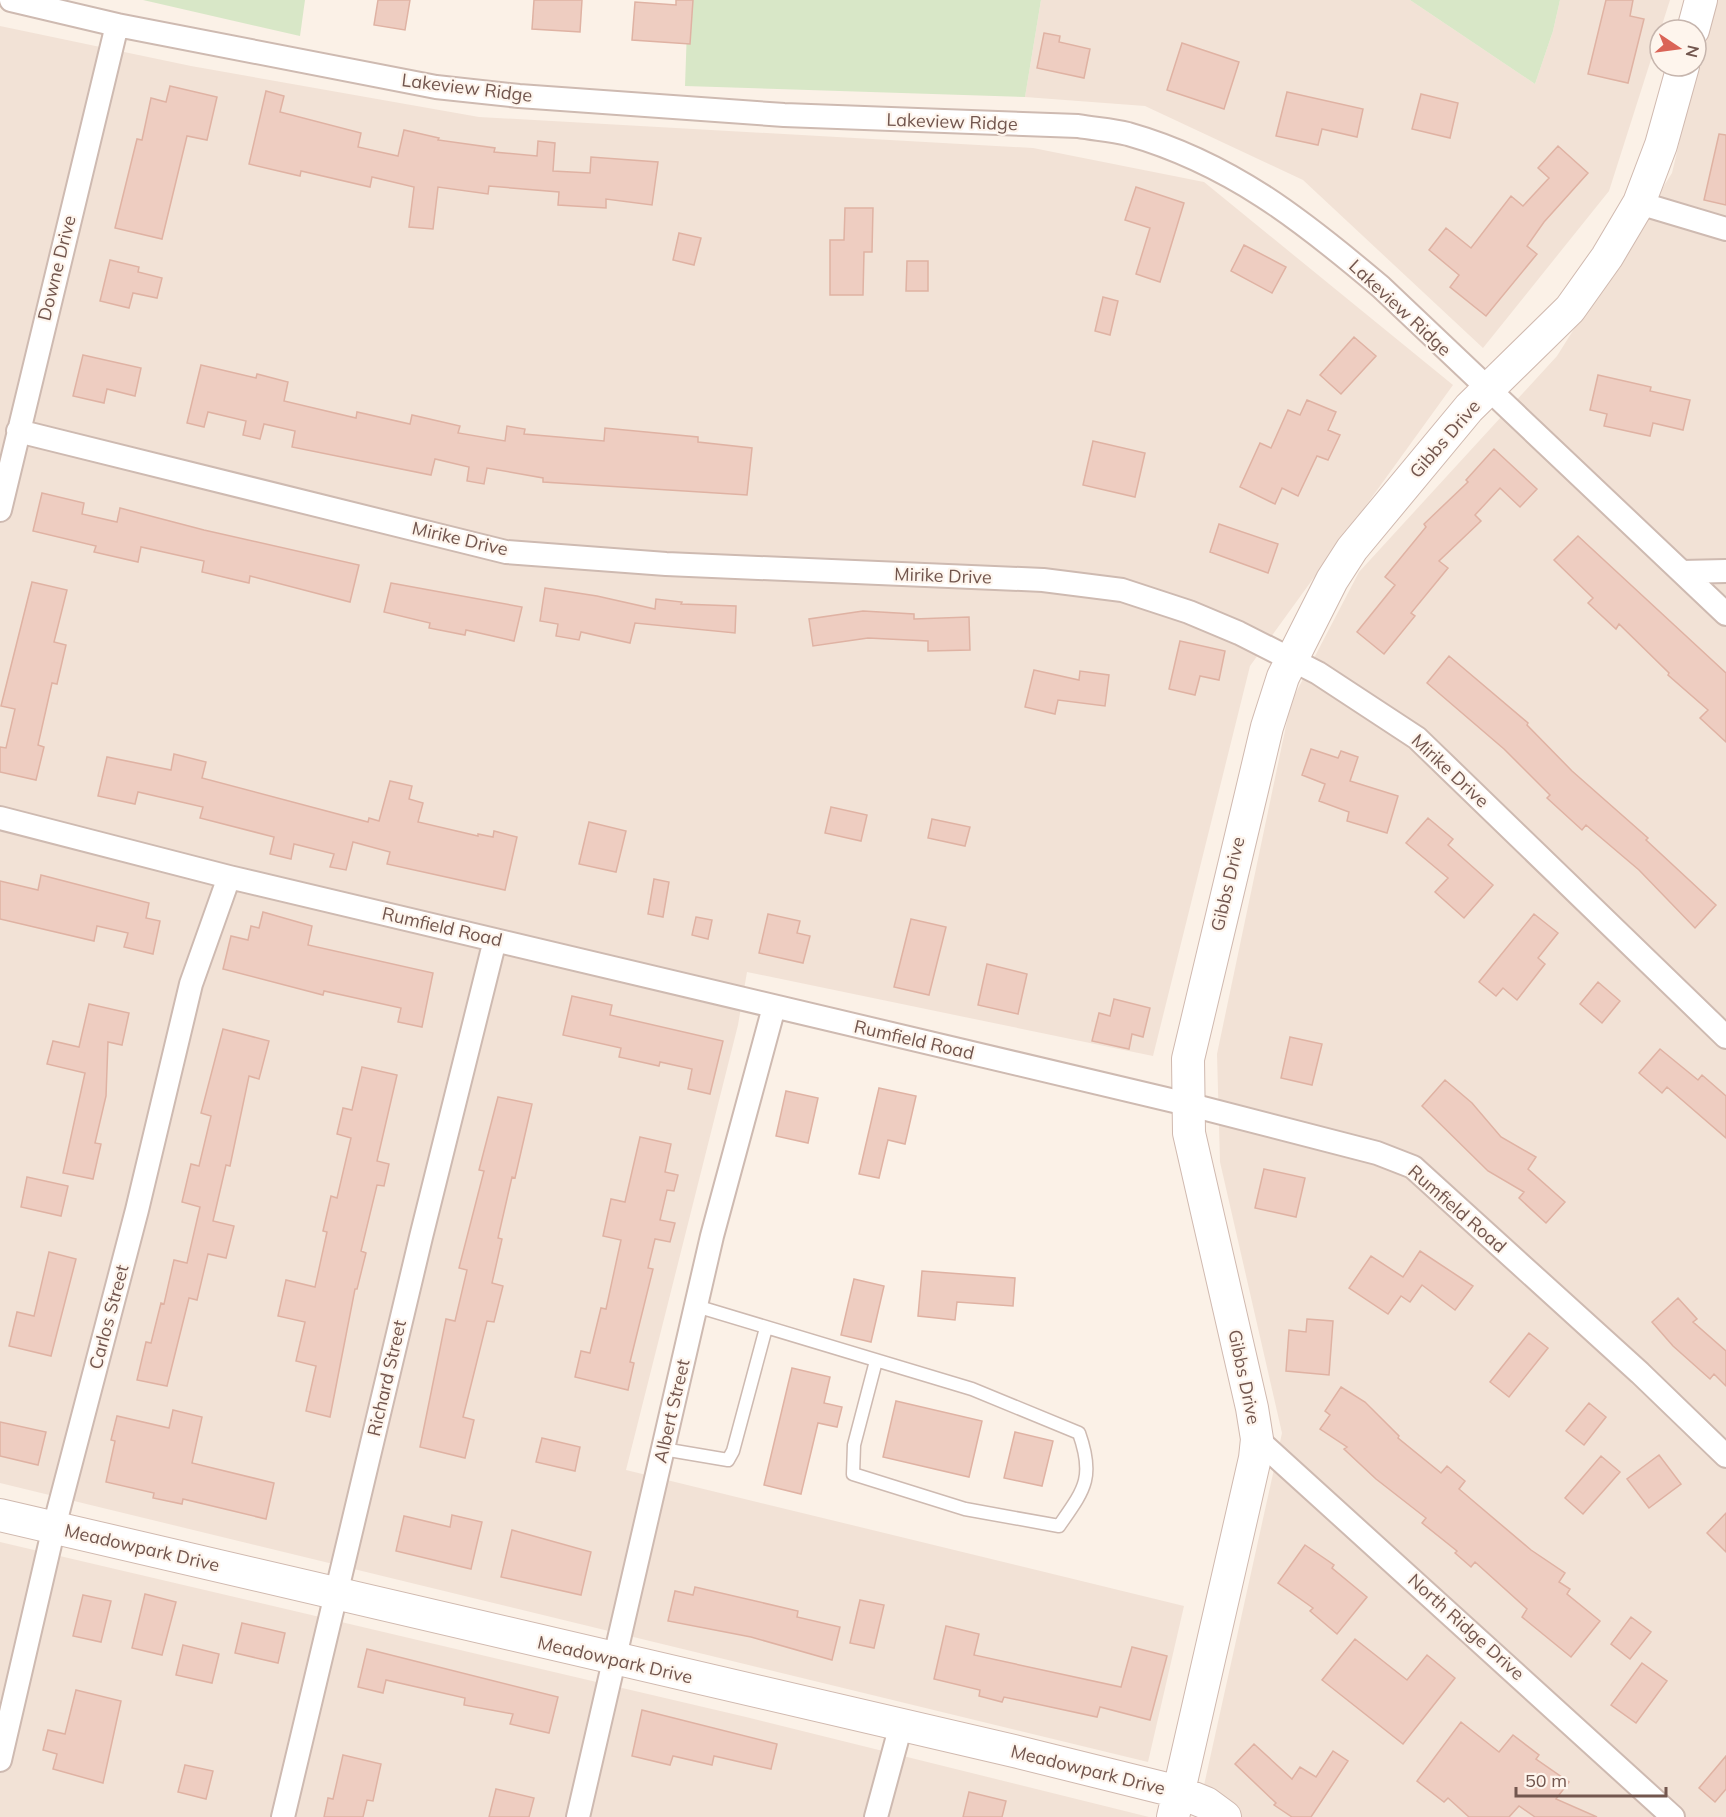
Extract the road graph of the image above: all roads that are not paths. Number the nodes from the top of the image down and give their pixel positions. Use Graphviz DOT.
graph roads {
  1 [pos="11,0"];
  2 [pos="1701,0"];
  3 [pos="1696,18"];
  4 [pos="117,25"];
  5 [pos="1680,78"];
  6 [pos="1639,203"];
  7 [pos="1726,229"];
  8 [pos="1488,391"];
  9 [pos="18,431"];
  10 [pos="0,510"];
  11 [pos="1726,571"];
  12 [pos="1682,572"];
  13 [pos="1726,614"];
  14 [pos="1292,659"];
  15 [pos="0,818"];
  16 [pos="229,877"];
  17 [pos="495,939"];
  18 [pos="774,1007"];
  19 [pos="1726,1037"];
  20 [pos="1187,1104"];
  21 [pos="696,1306"];
  22 [pos="766,1328"];
  23 [pos="876,1361"];
  24 [pos="1257,1439"];
  25 [pos="663,1449"];
  26 [pos="1726,1456"];
  27 [pos="0,1515"];
  28 [pos="54,1527"];
  29 [pos="336,1594"];
  30 [pos="614,1660"];
  31 [pos="901,1725"];
  32 [pos="0,1760"];
  33 [pos="1176,1805"];
  34 [pos="283,1817"];
  35 [pos="578,1817"];
  36 [pos="876,1817"];
  37 [pos="1225,1817"];
  38 [pos="1673,1817"];
  1 -- 4 [label="street, Lakeview Ridge"];
  2 -- 3 [label="street"];
  4 -- 8 [label="street, Lakeview Ridge"];
  4 -- 9 [label="street, Downe Drive"];
  5 -- 6 [label="street, Gibbs Drive"];
  6 -- 7 [label="street"];
  6 -- 8 [label="street, Gibbs Drive"];
  8 -- 12 [label="street, Lakeview Ridge"];
  8 -- 14 [label="street, Gibbs Drive"];
  9 -- 10 [label="street, Downe Drive"];
  9 -- 14 [label="street, Mirike Drive"];
  11 -- 12 [label="street"];
  12 -- 13 [label="street, Lakeview Ridge"];
  14 -- 19 [label="street, Mirike Drive"];
  14 -- 20 [label="street, Gibbs Drive"];
  15 -- 16 [label="street, Rumfield Road"];
  16 -- 17 [label="street, Rumfield Road"];
  16 -- 28 [label="street, Carlos Street"];
  17 -- 18 [label="street, Rumfield Road"];
  17 -- 29 [label="street, Richard Street"];
  18 -- 20 [label="street, Rumfield Road"];
  18 -- 21 [label="street, Albert Street"];
  20 -- 24 [label="street, Gibbs Drive"];
  20 -- 26 [label="street, Rumfield Road"];
  21 -- 22 [label="lane"];
  21 -- 25 [label="street, Albert Street"];
  22 -- 23 [label="lane"];
  22 -- 25 [label="lane"];
  23 -- 23 [label="lane"];
  24 -- 33 [label="street, Gibbs Drive"];
  24 -- 38 [label="street, North Ridge Drive"];
  25 -- 30 [label="street, Albert Street"];
  27 -- 28 [label="street, Meadowpark Drive"];
  28 -- 29 [label="street, Meadowpark Drive"];
  28 -- 32 [label="street, Carlos Street"];
  29 -- 30 [label="street, Meadowpark Drive"];
  29 -- 34 [label="street, Richard Street"];
  30 -- 31 [label="street, Meadowpark Drive"];
  30 -- 35 [label="street, Albert Street"];
  31 -- 33 [label="street, Meadowpark Drive"];
  31 -- 36 [label="street"];
  33 -- 37 [label="street, Meadowpark Drive"];
}
